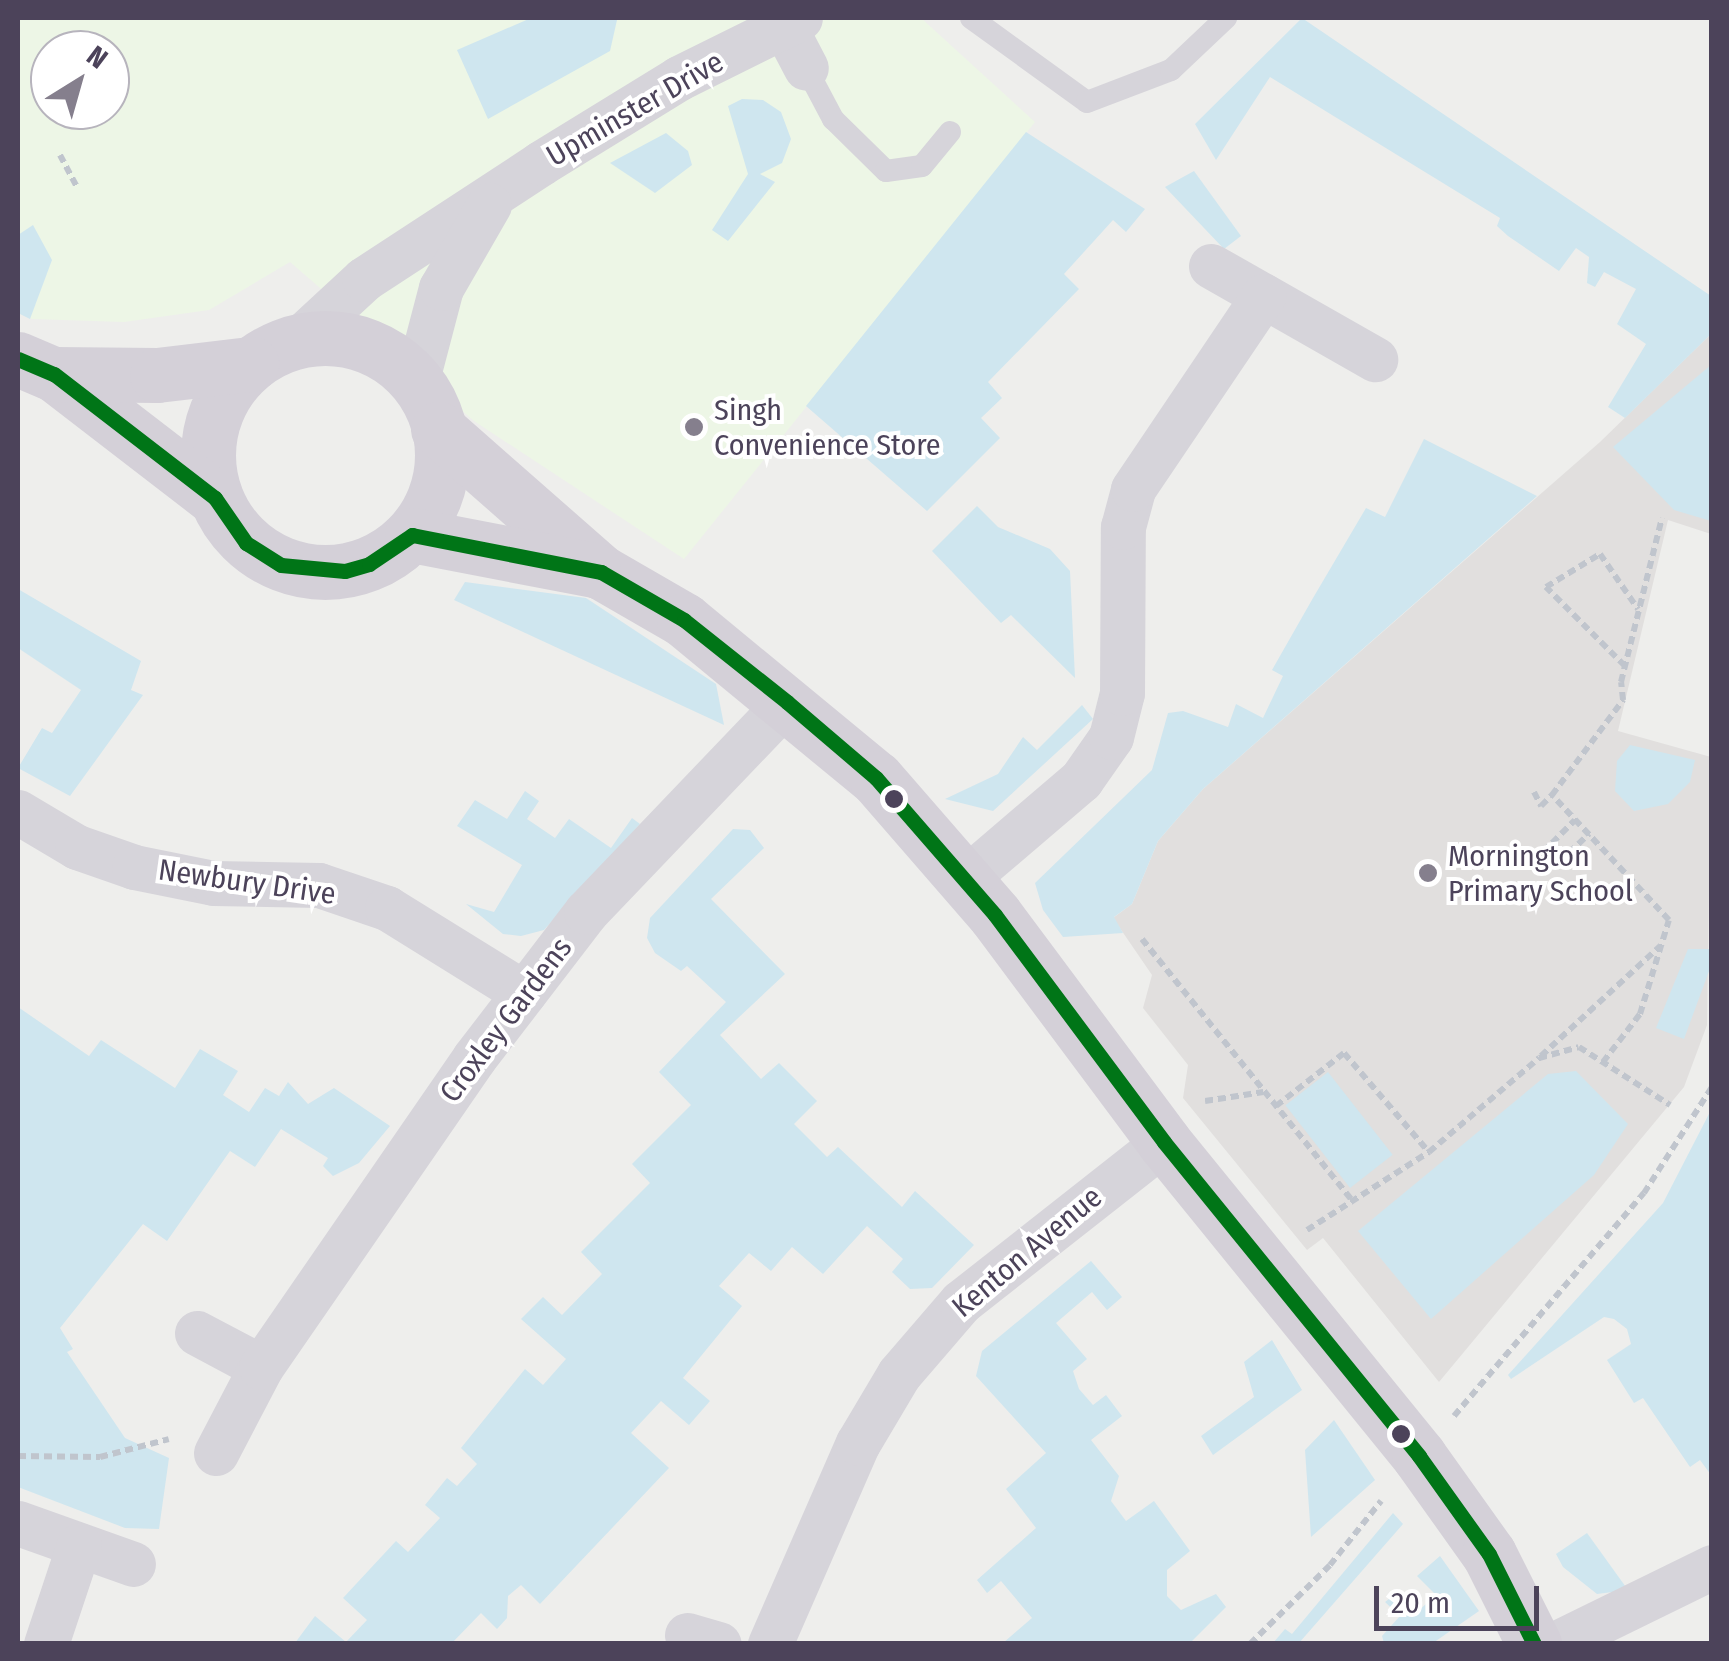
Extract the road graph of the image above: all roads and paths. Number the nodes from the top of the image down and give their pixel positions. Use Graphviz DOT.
graph roads {
  1 [pos="972,18"];
  2 [pos="1226,18"];
  3 [pos="792,22"];
  4 [pos="806,68"];
  5 [pos="950,132"];
  6 [pos="60,155"];
  7 [pos="77,187"];
  8 [pos="492,200"];
  9 [pos="1212,266"];
  10 [pos="1263,296"];
  11 [pos="274,353"];
  12 [pos="1375,360"];
  13 [pos="36,367"];
  14 [pos="427,406"];
  15 [pos="215,498"];
  16 [pos="1662,518"];
  17 [pos="412,535"];
  18 [pos="601,572"];
  19 [pos="1638,610"];
  20 [pos="1625,666"];
  21 [pos="1620,682"];
  22 [pos="1612,690"];
  23 [pos="788,702"];
  24 [pos="1534,792"];
  25 [pos="1552,795"];
  26 [pos="18,812"];
  27 [pos="1575,820"];
  28 [pos="1588,834"];
  29 [pos="1542,852"];
  30 [pos="1583,865"];
  31 [pos="965,878"];
  32 [pos="1668,938"];
  33 [pos="1142,940"];
  34 [pos="524,992"];
  35 [pos="1539,1058"];
  36 [pos="1603,1062"];
  37 [pos="1712,1086"];
  38 [pos="1263,1092"];
  39 [pos="1670,1105"];
  40 [pos="1276,1106"];
  41 [pos="1177,1123"];
  42 [pos="1428,1152"];
  43 [pos="1351,1199"];
  44 [pos="1296,1238"];
  45 [pos="197,1333"];
  46 [pos="261,1367"];
  47 [pos="216,1453"];
  48 [pos="18,1456"];
  49 [pos="1419,1456"];
  50 [pos="18,1523"];
  51 [pos="79,1546"];
  52 [pos="133,1564"];
  53 [pos="1712,1567"];
  54 [pos="46,1644"];
  55 [pos="770,1644"];
  56 [pos="1250,1644"];
  57 [pos="1534,1644"];
  58 [pos="1555,1644"];
  1 -- 2 [label="lane"];
  3 -- 4 [label="street, Upminster Drive"];
  3 -- 8 [label="street, Upminster Drive"];
  4 -- 5 [label="lane"];
  6 -- 7 [label="path"];
  8 -- 11 [label="street, Upminster Drive"];
  8 -- 14 [label="street, Upminster Drive"];
  9 -- 10 [label="street"];
  10 -- 12 [label="street"];
  10 -- 31 [label="street"];
  11 -- 13 [label="street"];
  11 -- 14 [label="street"];
  11 -- 15 [label="street"];
  13 -- 15 [label="street"];
  14 -- 17 [label="street"];
  14 -- 18 [label="street"];
  15 -- 17 [label="street"];
  16 -- 19 [label="path"];
  17 -- 18 [label="street"];
  18 -- 23 [label="street"];
  19 -- 20 [label="path"];
  19 -- 20 [label="path"];
  20 -- 21 [label="path"];
  21 -- 22 [label="path"];
  21 -- 25 [label="path"];
  23 -- 31 [label="street"];
  23 -- 34 [label="street, Croxley Gardens"];
  24 -- 25 [label="path"];
  25 -- 27 [label="path"];
  26 -- 34 [label="street, Newbury Drive"];
  27 -- 28 [label="path"];
  27 -- 29 [label="path"];
  28 -- 30 [label="path"];
  28 -- 32 [label="path"];
  31 -- 41 [label="street"];
  32 -- 35 [label="path"];
  32 -- 36 [label="path"];
  33 -- 38 [label="path"];
  34 -- 46 [label="street, Croxley Gardens"];
  35 -- 36 [label="path"];
  35 -- 42 [label="path"];
  36 -- 39 [label="path"];
  37 -- 49 [label="path"];
  38 -- 40 [label="path"];
  38 -- 41 [label="path"];
  40 -- 42 [label="path"];
  40 -- 43 [label="path"];
  41 -- 49 [label="street"];
  41 -- 55 [label="street, Kenton Avenue"];
  42 -- 43 [label="path"];
  43 -- 44 [label="path"];
  45 -- 46 [label="street"];
  46 -- 47 [label="street, Croxley Gardens"];
  47 -- 48 [label="path"];
  49 -- 56 [label="path"];
  49 -- 57 [label="street"];
  50 -- 51 [label="street"];
  51 -- 52 [label="street"];
  51 -- 54 [label="street"];
  53 -- 58 [label="street"];
}
